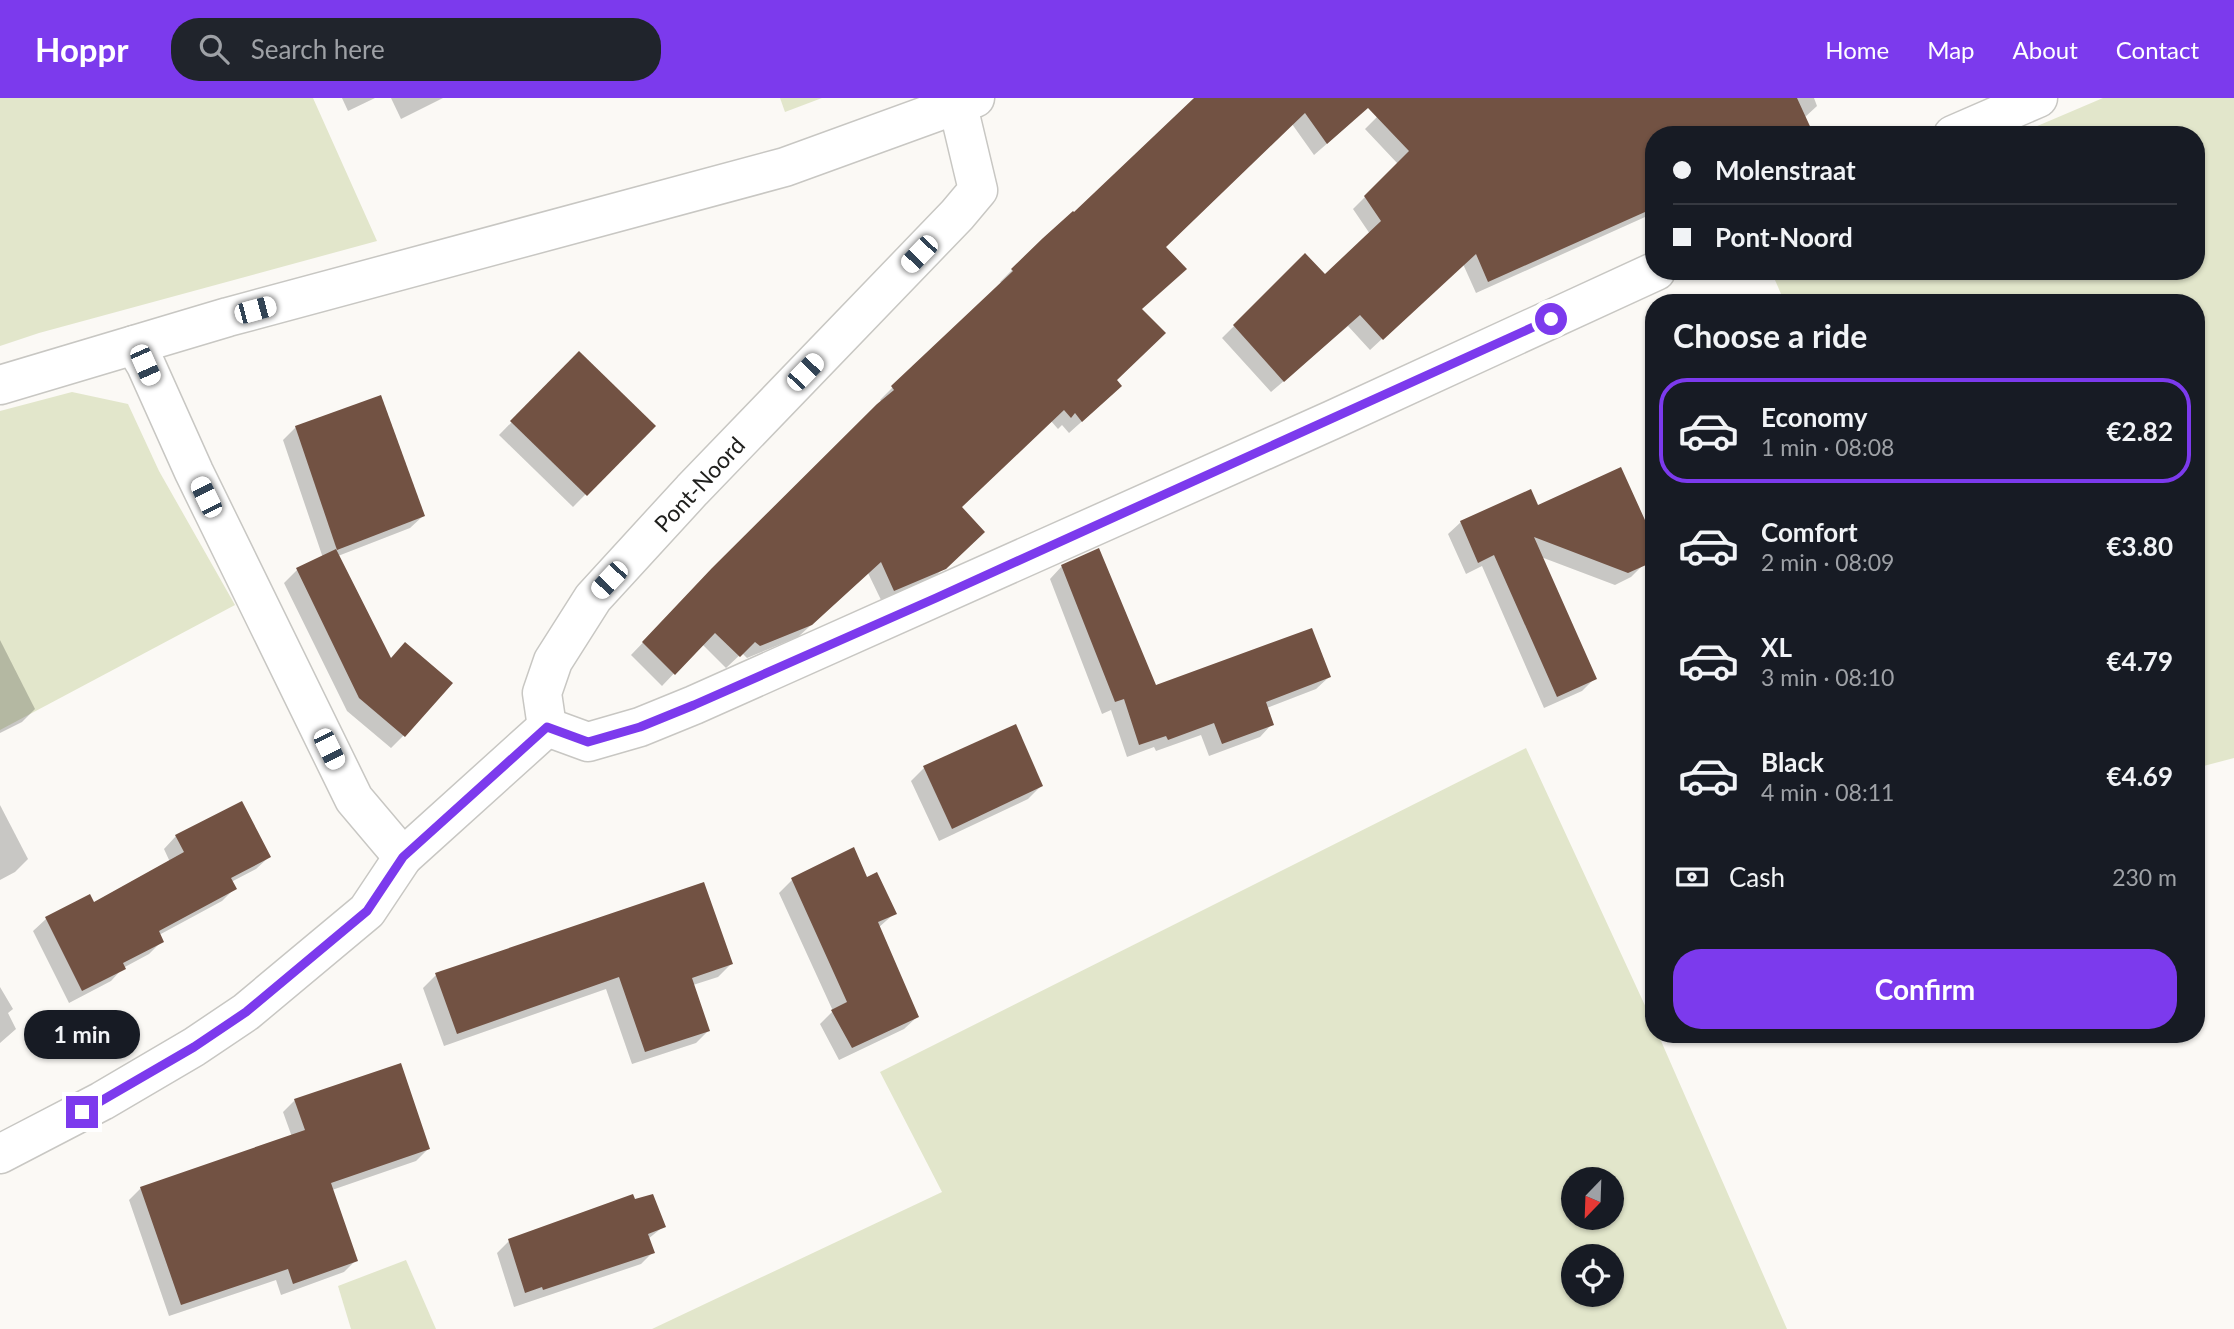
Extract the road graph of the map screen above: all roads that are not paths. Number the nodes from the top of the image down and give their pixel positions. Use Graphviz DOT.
graph roads {
  1 [pos="2038,98"];
  2 [pos="966,102"];
  3 [pos="1974,126"];
  4 [pos="1645,276"];
  5 [pos="134,345"];
  6 [pos="0,385"];
  7 [pos="547,727"];
  8 [pos="403,857"];
  9 [pos="0,1154"];
  1 -- 3 [label="street"];
  2 -- 5 [label="street, Pont-Noord"];
  2 -- 7 [label="street, Pont-Noord"];
  4 -- 7 [label="street"];
  5 -- 6 [label="street, Pont-Noord"];
  5 -- 8 [label="street"];
  7 -- 8 [label="street"];
  8 -- 9 [label="street"];
}
